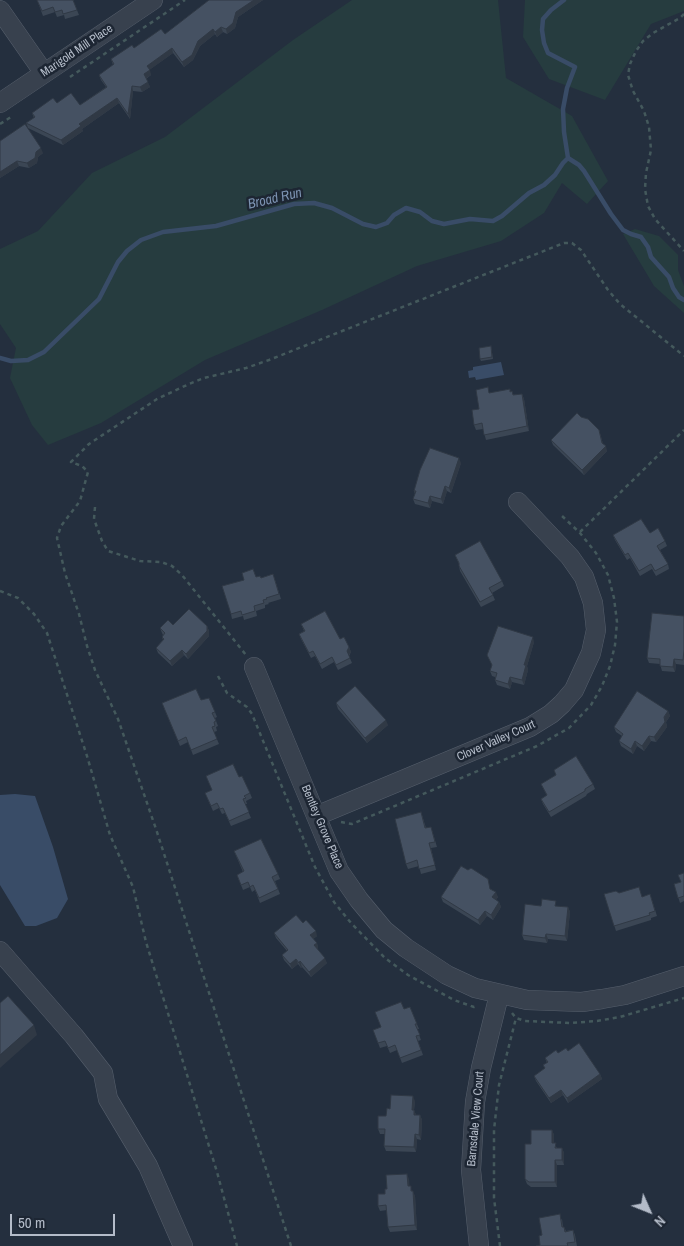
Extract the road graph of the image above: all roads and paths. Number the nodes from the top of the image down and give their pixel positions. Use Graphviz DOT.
graph roads {
  1 [pos="153,0"];
  2 [pos="185,0"];
  3 [pos="0,10"];
  4 [pos="684,14"];
  5 [pos="44,73"];
  6 [pos="64,81"];
  7 [pos="0,103"];
  8 [pos="16,114"];
  9 [pos="0,124"];
  10 [pos="684,251"];
  11 [pos="684,356"];
  12 [pos="684,430"];
  13 [pos="518,502"];
  14 [pos="94,508"];
  15 [pos="561,514"];
  16 [pos="580,533"];
  17 [pos="0,591"];
  18 [pos="254,667"];
  19 [pos="218,676"];
  20 [pos="319,821"];
  21 [pos="301,835"];
  22 [pos="0,951"];
  23 [pos="684,976"];
  24 [pos="684,998"];
  25 [pos="498,1000"];
  26 [pos="516,1018"];
  27 [pos="183,1246"];
  28 [pos="237,1246"];
  29 [pos="291,1246"];
  30 [pos="479,1246"];
  31 [pos="500,1246"];
  1 -- 5 [label="street, Marigold Mill Place"];
  2 -- 6 [label="path"];
  3 -- 5 [label="street"];
  4 -- 10 [label="path"];
  5 -- 7 [label="street, Marigold Mill Place"];
  8 -- 9 [label="path"];
  11 -- 29 [label="path"];
  12 -- 16 [label="path"];
  13 -- 20 [label="street, Clover Valley Court"];
  14 -- 18 [label="path"];
  15 -- 16 [label="path"];
  16 -- 20 [label="path"];
  17 -- 28 [label="path"];
  18 -- 20 [label="street, Bentley Grove Place"];
  19 -- 21 [label="path"];
  20 -- 21 [label="path"];
  20 -- 25 [label="street, Bentley Grove Place"];
  21 -- 25 [label="path"];
  22 -- 27 [label="street"];
  23 -- 25 [label="street, Bentley Grove Place"];
  24 -- 26 [label="path"];
  25 -- 26 [label="path"];
  25 -- 30 [label="street, Barnsdale View Court"];
  26 -- 31 [label="path"];
}
